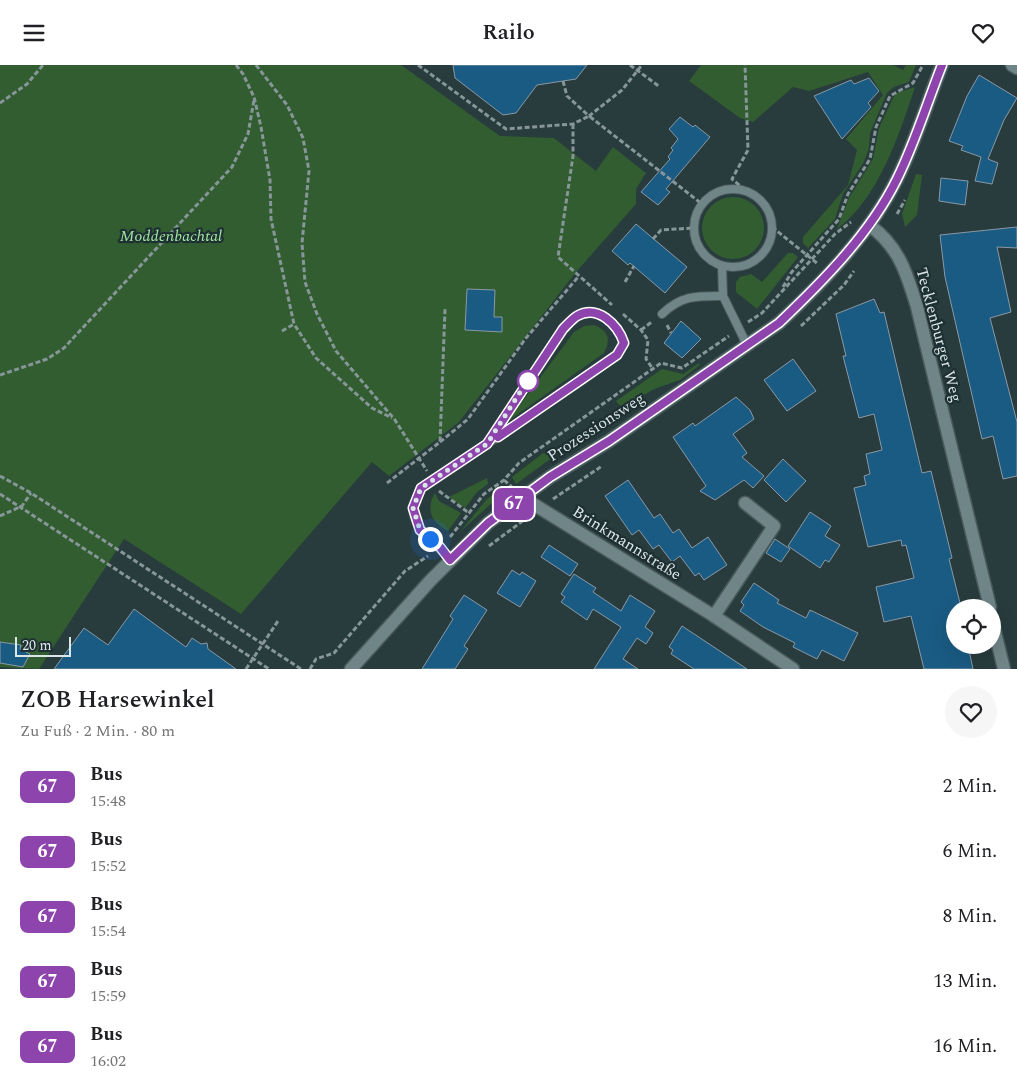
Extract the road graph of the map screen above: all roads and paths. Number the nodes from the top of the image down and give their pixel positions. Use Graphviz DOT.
graph roads {
  1 [pos="43,65"];
  2 [pos="236,65"];
  3 [pos="256,65"];
  4 [pos="418,65"];
  5 [pos="630,65"];
  6 [pos="642,65"];
  7 [pos="746,65"];
  8 [pos="923,65"];
  9 [pos="942,65"];
  10 [pos="1012,65"];
  11 [pos="1017,68"];
  12 [pos="638,71"];
  13 [pos="563,81"];
  14 [pos="919,82"];
  15 [pos="660,87"];
  16 [pos="254,97"];
  17 [pos="0,103"];
  18 [pos="588,116"];
  19 [pos="573,124"];
  20 [pos="745,190"];
  21 [pos="702,204"];
  22 [pos="856,216"];
  23 [pos="869,225"];
  24 [pos="772,227"];
  25 [pos="693,228"];
  26 [pos="653,239"];
  27 [pos="807,255"];
  28 [pos="812,260"];
  29 [pos="860,263"];
  30 [pos="634,266"];
  31 [pos="722,266"];
  32 [pos="828,273"];
  33 [pos="579,276"];
  34 [pos="625,282"];
  35 [pos="844,285"];
  36 [pos="723,296"];
  37 [pos="614,306"];
  38 [pos="445,309"];
  39 [pos="620,312"];
  40 [pos="662,314"];
  41 [pos="294,324"];
  42 [pos="800,327"];
  43 [pos="282,331"];
  44 [pos="747,345"];
  45 [pos="653,369"];
  46 [pos="0,375"];
  47 [pos="395,420"];
  48 [pos="440,442"];
  49 [pos="487,444"];
  50 [pos="419,458"];
  51 [pos="605,463"];
  52 [pos="0,475"];
  53 [pos="388,483"];
  54 [pos="31,493"];
  55 [pos="0,494"];
  56 [pos="522,497"];
  57 [pos="745,503"];
  58 [pos="22,506"];
  59 [pos="540,508"];
  60 [pos="0,517"];
  61 [pos="481,552"];
  62 [pos="450,560"];
  63 [pos="988,599"];
  64 [pos="714,617"];
  65 [pos="278,621"];
  66 [pos="264,644"];
  67 [pos="1000,654"];
  68 [pos="253,659"];
  69 [pos="246,669"];
  70 [pos="269,669"];
  71 [pos="301,669"];
  72 [pos="350,669"];
  73 [pos="793,669"];
  74 [pos="1004,669"];
  1 -- 17 [label="path"];
  2 -- 16 [label="path"];
  3 -- 47 [label="path"];
  4 -- 19 [label="path"];
  5 -- 12 [label="path"];
  6 -- 12 [label="path"];
  7 -- 20 [label="path"];
  8 -- 14 [label="path"];
  8 -- 27 [label="path"];
  9 -- 23 [label="street"];
  10 -- 11 [label="street"];
  12 -- 15 [label="path"];
  12 -- 18 [label="path"];
  13 -- 18 [label="path"];
  16 -- 41 [label="path"];
  16 -- 46 [label="path"];
  18 -- 19 [label="path"];
  18 -- 21 [label="path"];
  19 -- 33 [label="path"];
  20 -- 21 [label="lane"];
  20 -- 24 [label="lane"];
  21 -- 25 [label="lane"];
  22 -- 28 [label="path"];
  23 -- 32 [label="street, Prozessionsweg"];
  23 -- 63 [label="street, Tecklenburger Weg"];
  24 -- 27 [label="path"];
  24 -- 31 [label="lane"];
  25 -- 26 [label="path"];
  25 -- 31 [label="lane"];
  27 -- 28 [label="path"];
  27 -- 28 [label="path"];
  28 -- 32 [label="path"];
  29 -- 35 [label="path"];
  30 -- 34 [label="path"];
  31 -- 36 [label="lane"];
  32 -- 35 [label="path"];
  32 -- 44 [label="street, Prozessionsweg"];
  33 -- 37 [label="path"];
  33 -- 48 [label="path"];
  35 -- 42 [label="path"];
  36 -- 40 [label="lane"];
  36 -- 44 [label="lane"];
  38 -- 48 [label="path"];
  39 -- 45 [label="path"];
  41 -- 43 [label="path"];
  41 -- 47 [label="path"];
  44 -- 56 [label="street, Prozessionsweg"];
  47 -- 50 [label="path"];
  48 -- 50 [label="path"];
  49 -- 49 [label="lane"];
  49 -- 62 [label="lane"];
  50 -- 53 [label="path"];
  51 -- 59 [label="path"];
  52 -- 54 [label="path"];
  54 -- 58 [label="path"];
  54 -- 66 [label="path"];
  55 -- 58 [label="path"];
  56 -- 59 [label="street, Brinkmannstraße"];
  56 -- 62 [label="street, Prozessionsweg"];
  57 -- 64 [label="street"];
  58 -- 60 [label="path"];
  58 -- 68 [label="path"];
  59 -- 61 [label="path"];
  59 -- 64 [label="street, Brinkmannstraße"];
  62 -- 72 [label="street, Prozessionsweg"];
  64 -- 73 [label="street, Brinkmannstraße"];
  65 -- 66 [label="path"];
  66 -- 68 [label="path"];
  66 -- 71 [label="path"];
  67 -- 74 [label="street"];
  68 -- 69 [label="path"];
  68 -- 70 [label="path"];
}
